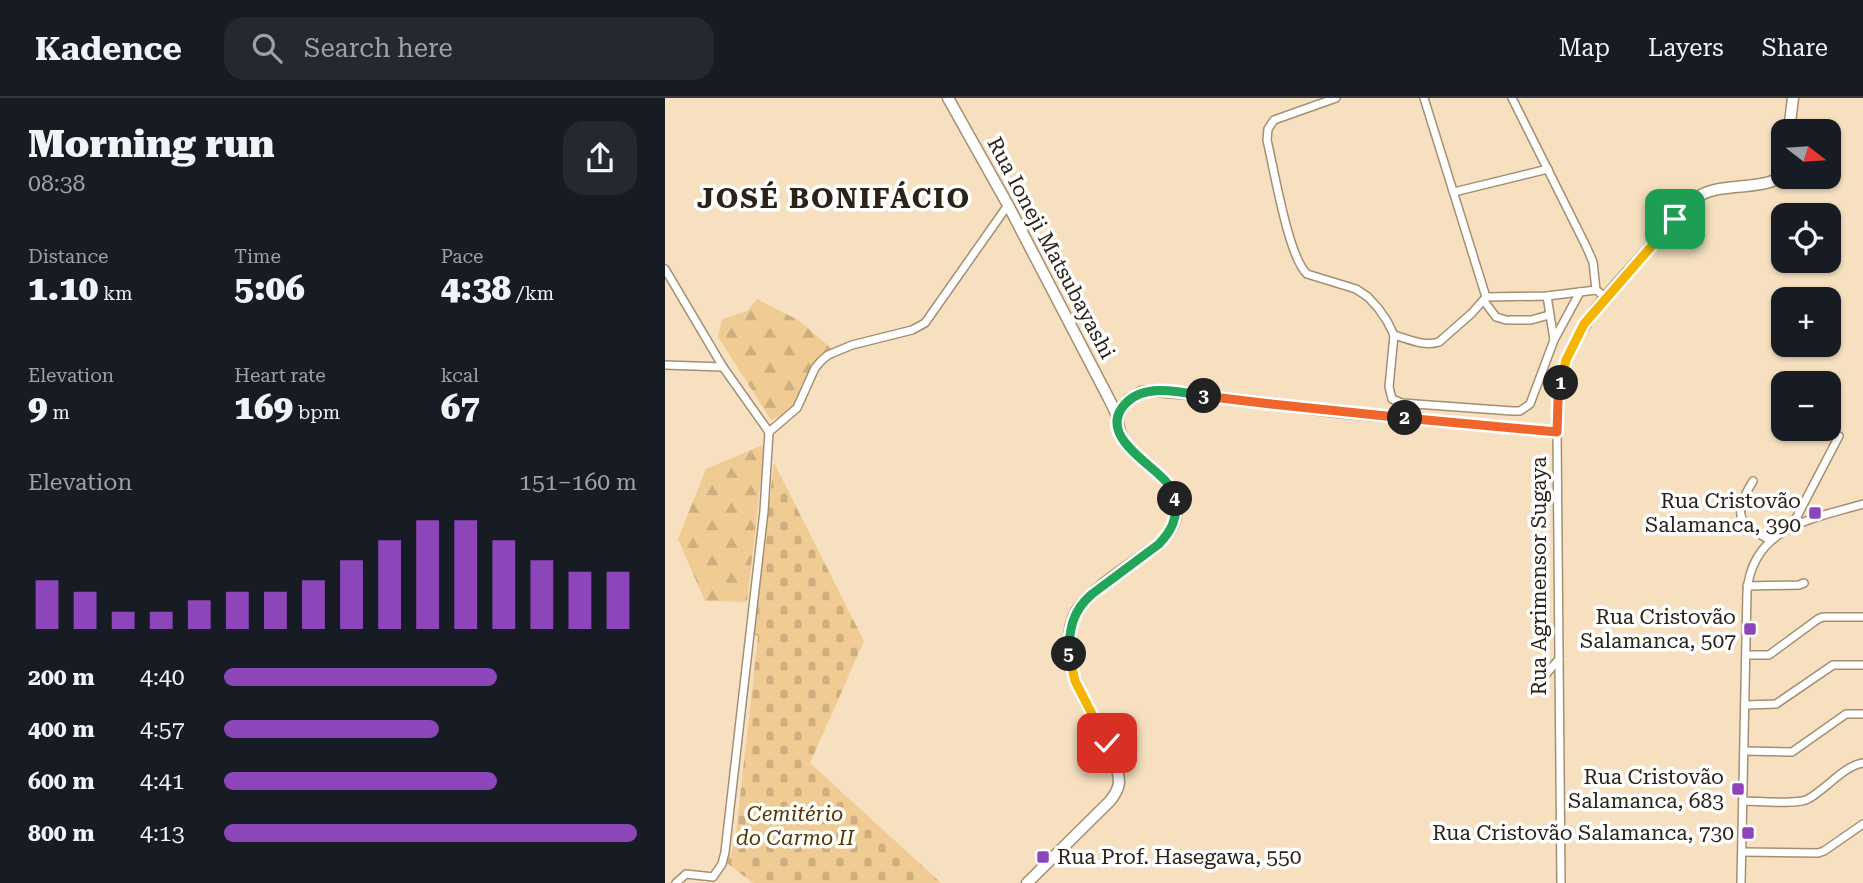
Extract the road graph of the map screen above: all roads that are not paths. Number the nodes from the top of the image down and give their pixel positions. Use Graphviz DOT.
graph roads {
  1 [pos="948,98"];
  2 [pos="1336,98"];
  3 [pos="1424,98"];
  4 [pos="1512,98"];
  5 [pos="1793,98"];
  6 [pos="1790,119"];
  7 [pos="1548,169"];
  8 [pos="1771,181"];
  9 [pos="1454,192"];
  10 [pos="1008,205"];
  11 [pos="665,269"];
  12 [pos="1580,292"];
  13 [pos="1601,294"];
  14 [pos="1547,296"];
  15 [pos="1485,299"];
  16 [pos="1549,315"];
  17 [pos="1394,335"];
  18 [pos="1554,340"];
  19 [pos="665,365"];
  20 [pos="723,367"];
  21 [pos="1118,418"];
  22 [pos="769,432"];
  23 [pos="1557,432"];
  24 [pos="1836,441"];
  25 [pos="1753,481"];
  26 [pos="1863,504"];
  27 [pos="1792,526"];
  28 [pos="1770,540"];
  29 [pos="1804,583"];
  30 [pos="1747,586"];
  31 [pos="1863,617"];
  32 [pos="1746,655"];
  33 [pos="1559,659"];
  34 [pos="1863,665"];
  35 [pos="1536,686"];
  36 [pos="1745,705"];
  37 [pos="1863,714"];
  38 [pos="1744,751"];
  39 [pos="1863,763"];
  40 [pos="1743,801"];
  41 [pos="1863,824"];
  42 [pos="1742,852"];
  43 [pos="675,883"];
  44 [pos="1027,883"];
  45 [pos="1561,883"];
  46 [pos="1741,883"];
  1 -- 10 [label="main road, Rua Ioneji Matsubayashi"];
  2 -- 17 [label="street"];
  3 -- 9 [label="street"];
  4 -- 7 [label="street"];
  5 -- 6 [label="main road"];
  7 -- 9 [label="street"];
  7 -- 13 [label="street"];
  8 -- 13 [label="main road, Rua Agrimensor Sugaya"];
  9 -- 15 [label="street"];
  10 -- 21 [label="main road, Rua Ioneji Matsubayashi"];
  10 -- 22 [label="street"];
  11 -- 20 [label="street"];
  12 -- 13 [label="street"];
  12 -- 14 [label="street"];
  12 -- 18 [label="street"];
  13 -- 23 [label="main road, Rua Agrimensor Sugaya"];
  14 -- 15 [label="street"];
  14 -- 16 [label="street"];
  15 -- 16 [label="street"];
  15 -- 17 [label="street"];
  16 -- 18 [label="street"];
  17 -- 18 [label="street"];
  19 -- 20 [label="street"];
  20 -- 22 [label="street"];
  21 -- 23 [label="main road"];
  21 -- 44 [label="main road, Rua Ioneji Matsubayashi"];
  22 -- 43 [label="street"];
  23 -- 33 [label="street, Rua Agrimensor Sugaya"];
  24 -- 27 [label="street"];
  25 -- 28 [label="street"];
  26 -- 27 [label="street"];
  27 -- 28 [label="street"];
  28 -- 30 [label="street"];
  29 -- 30 [label="street"];
  30 -- 32 [label="street"];
  31 -- 32 [label="street"];
  32 -- 36 [label="street"];
  33 -- 35 [label="street"];
  33 -- 45 [label="street, Rua Agrimensor Sugaya"];
  34 -- 36 [label="street"];
  36 -- 38 [label="street"];
  37 -- 38 [label="street"];
  38 -- 40 [label="street"];
  39 -- 40 [label="street"];
  40 -- 42 [label="street"];
  41 -- 42 [label="street"];
  42 -- 46 [label="street"];
}
